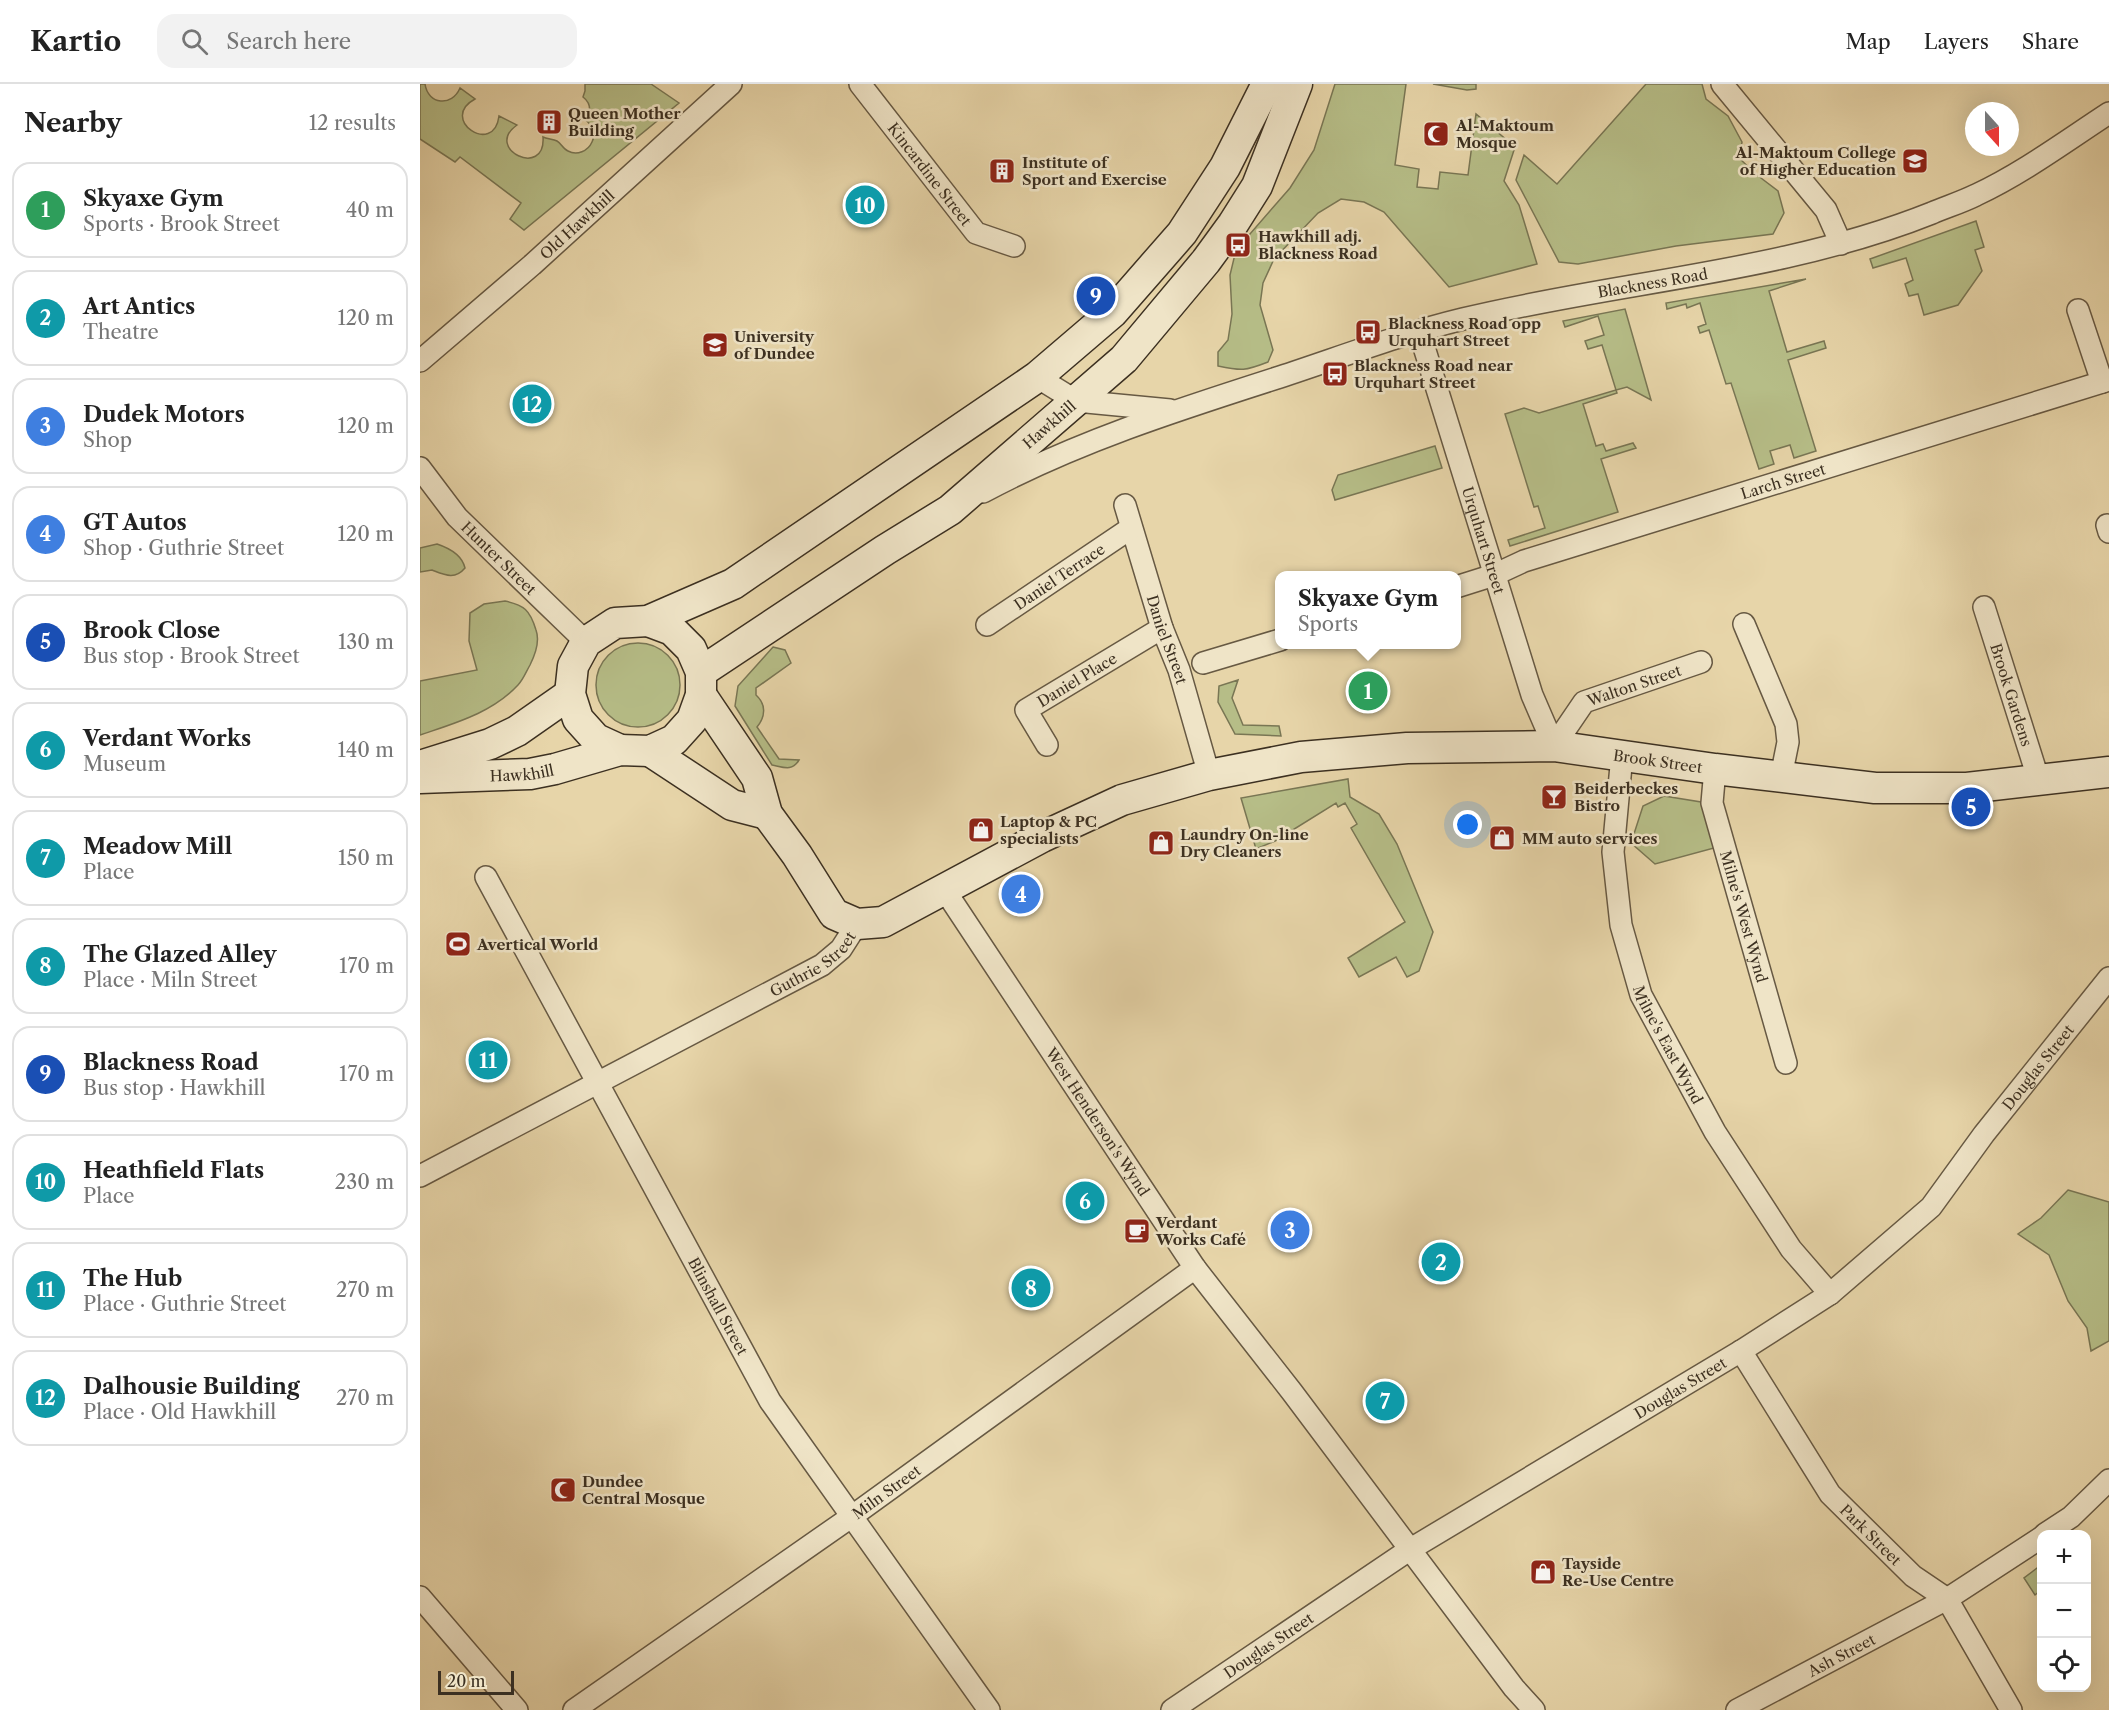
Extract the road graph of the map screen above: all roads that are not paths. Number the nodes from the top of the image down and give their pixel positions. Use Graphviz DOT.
graph roads {
  1 [pos="731,84"];
  2 [pos="860,84"];
  3 [pos="1268,84"];
  4 [pos="1298,84"];
  5 [pos="1722,84"];
  6 [pos="2109,113"];
  7 [pos="1841,244"];
  8 [pos="1014,246"];
  9 [pos="2078,310"];
  10 [pos="1419,331"];
  11 [pos="420,361"];
  12 [pos="1037,377"];
  13 [pos="2106,381"];
  14 [pos="1076,401"];
  15 [pos="1176,411"];
  16 [pos="420,468"];
  17 [pos="1125,505"];
  18 [pos="950,510"];
  19 [pos="1131,528"];
  20 [pos="1494,575"];
  21 [pos="1461,585"];
  22 [pos="1984,607"];
  23 [pos="648,621"];
  24 [pos="1744,624"];
  25 [pos="987,625"];
  26 [pos="1162,628"];
  27 [pos="1275,641"];
  28 [pos="586,642"];
  29 [pos="1701,662"];
  30 [pos="1203,663"];
  31 [pos="701,684"];
  32 [pos="570,694"];
  33 [pos="1047,745"];
  34 [pos="1554,746"];
  35 [pos="620,750"];
  36 [pos="650,751"];
  37 [pos="1622,755"];
  38 [pos="420,766"];
  39 [pos="1715,769"];
  40 [pos="2109,772"];
  41 [pos="1209,775"];
  42 [pos="1781,777"];
  43 [pos="420,778"];
  44 [pos="2039,781"];
  45 [pos="767,814"];
  46 [pos="486,877"];
  47 [pos="944,889"];
  48 [pos="857,924"];
  49 [pos="2109,978"];
  50 [pos="1786,1063"];
  51 [pos="596,1082"];
  52 [pos="420,1176"];
  53 [pos="1195,1268"];
  54 [pos="1830,1294"];
  55 [pos="1741,1351"];
  56 [pos="2109,1480"];
  57 [pos="851,1517"];
  58 [pos="2052,1530"];
  59 [pos="2037,1540"];
  60 [pos="1409,1550"];
  61 [pos="420,1597"];
  62 [pos="1947,1599"];
  63 [pos="517,1710"];
  64 [pos="574,1710"];
  65 [pos="989,1710"];
  66 [pos="1172,1710"];
  67 [pos="1533,1710"];
  68 [pos="1737,1710"];
  69 [pos="2012,1710"];
  1 -- 11 [label="street, Old Hawkhill"];
  2 -- 8 [label="street, Kincardine Street"];
  3 -- 12 [label="street"];
  4 -- 14 [label="street, Hawkhill"];
  5 -- 7 [label="street"];
  6 -- 7 [label="street, Blackness Road"];
  7 -- 10 [label="street, Blackness Road"];
  9 -- 13 [label="street"];
  10 -- 15 [label="street, Blackness Road"];
  10 -- 20 [label="street, Urquhart Street"];
  12 -- 14 [label="street, Blackness Road"];
  12 -- 23 [label="street"];
  13 -- 20 [label="street, Larch Street"];
  14 -- 15 [label="street, Blackness Road"];
  14 -- 18 [label="street, Hawkhill"];
  15 -- 18 [label="street, Blackness Road"];
  16 -- 28 [label="street, Hunter Street"];
  17 -- 19 [label="street, Daniel Street"];
  18 -- 31 [label="street, Hawkhill"];
  19 -- 25 [label="street, Daniel Terrace"];
  19 -- 26 [label="street, Daniel Street"];
  20 -- 21 [label="street, Larch Street"];
  20 -- 34 [label="street, Urquhart Street"];
  22 -- 44 [label="street, Brook Gardens"];
  23 -- 28 [label="street"];
  23 -- 31 [label="street"];
  24 -- 42 [label="street"];
  26 -- 33 [label="street, Daniel Place"];
  26 -- 41 [label="street, Daniel Street"];
  27 -- 30 [label="street"];
  28 -- 32 [label="street, Hawkhill"];
  29 -- 34 [label="street, Walton Street"];
  31 -- 36 [label="street, Hawkhill"];
  31 -- 45 [label="street"];
  32 -- 35 [label="street, Hawkhill"];
  32 -- 38 [label="street, Hawkhill"];
  34 -- 37 [label="street, Brook Street"];
  34 -- 41 [label="street, Brook Street"];
  35 -- 36 [label="street, Hawkhill"];
  35 -- 43 [label="street, Hawkhill"];
  36 -- 45 [label="street"];
  37 -- 39 [label="street, Brook Street"];
  37 -- 54 [label="street, Milne's East Wynd"];
  39 -- 42 [label="street, Brook Street"];
  39 -- 50 [label="street, Milne's West Wynd"];
  40 -- 44 [label="street, Brook Street"];
  41 -- 47 [label="street, Guthrie Street"];
  42 -- 44 [label="street, Brook Street"];
  45 -- 48 [label="street"];
  46 -- 51 [label="street, Blinshall Street"];
  47 -- 48 [label="street, Guthrie Street"];
  47 -- 53 [label="street, West Henderson's Wynd"];
  48 -- 51 [label="street, Guthrie Street"];
  49 -- 54 [label="street, Douglas Street"];
  51 -- 52 [label="street, Guthrie Street"];
  51 -- 57 [label="street, Blinshall Street"];
  53 -- 57 [label="street, Miln Street"];
  53 -- 60 [label="street, West Henderson's Wynd"];
  54 -- 55 [label="street, Douglas Street"];
  55 -- 60 [label="street, Douglas Street"];
  55 -- 62 [label="street, Park Street"];
  56 -- 58 [label="street, Ash Street"];
  57 -- 64 [label="street, Miln Street"];
  57 -- 65 [label="street, Blinshall Street"];
  59 -- 62 [label="street, Ash Street"];
  60 -- 66 [label="street, Douglas Street"];
  60 -- 67 [label="street"];
  61 -- 63 [label="street"];
  62 -- 68 [label="street, Ash Street"];
  62 -- 69 [label="street, Park Street"];
}
